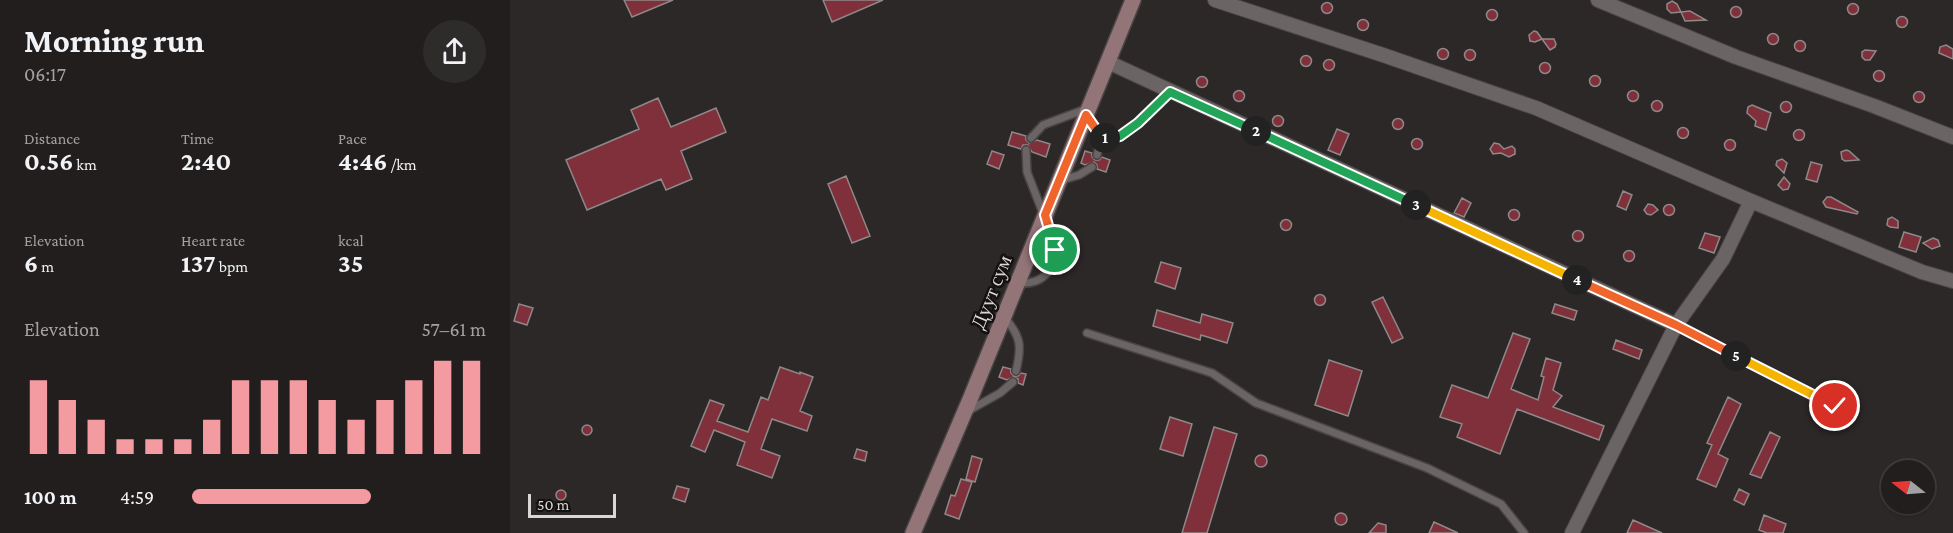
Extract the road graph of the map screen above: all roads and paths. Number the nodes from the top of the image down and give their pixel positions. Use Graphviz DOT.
graph roads {
  1 [pos="1132,0"];
  2 [pos="1215,0"];
  3 [pos="1598,0"];
  4 [pos="1108,62"];
  5 [pos="1170,92"];
  6 [pos="1087,112"];
  7 [pos="1031,138"];
  8 [pos="1102,138"];
  9 [pos="1953,138"];
  10 [pos="1026,150"];
  11 [pos="1097,155"];
  12 [pos="1092,167"];
  13 [pos="1059,180"];
  14 [pos="1751,201"];
  15 [pos="1045,215"];
  16 [pos="1054,259"];
  17 [pos="1050,270"];
  18 [pos="1953,281"];
  19 [pos="1017,283"];
  20 [pos="1004,317"];
  21 [pos="1676,325"];
  22 [pos="1087,333"];
  23 [pos="1016,371"];
  24 [pos="1013,382"];
  25 [pos="1835,406"];
  26 [pos="964,413"];
  27 [pos="913,533"];
  28 [pos="1524,533"];
  29 [pos="1572,533"];
  1 -- 4 [label="main road, Дуут сум"];
  2 -- 14 [label="street"];
  3 -- 9 [label="street"];
  4 -- 5 [label="street"];
  4 -- 6 [label="main road, Дуут сум"];
  5 -- 8 [label="lane"];
  5 -- 21 [label="street"];
  6 -- 7 [label="lane"];
  6 -- 8 [label="lane"];
  6 -- 13 [label="main road, Дуут сум"];
  8 -- 11 [label="lane"];
  10 -- 15 [label="lane"];
  12 -- 13 [label="lane"];
  13 -- 15 [label="main road, Дуут сум"];
  14 -- 18 [label="street"];
  14 -- 21 [label="street"];
  15 -- 16 [label="lane"];
  15 -- 19 [label="main road, Дуут сум"];
  17 -- 19 [label="lane"];
  19 -- 20 [label="main road, Дуут сум"];
  20 -- 23 [label="lane"];
  20 -- 26 [label="main road, Дуут сум"];
  21 -- 25 [label="lane"];
  21 -- 29 [label="street"];
  22 -- 28 [label="lane"];
  24 -- 26 [label="lane"];
  26 -- 27 [label="main road, Дуут сум"];
}
